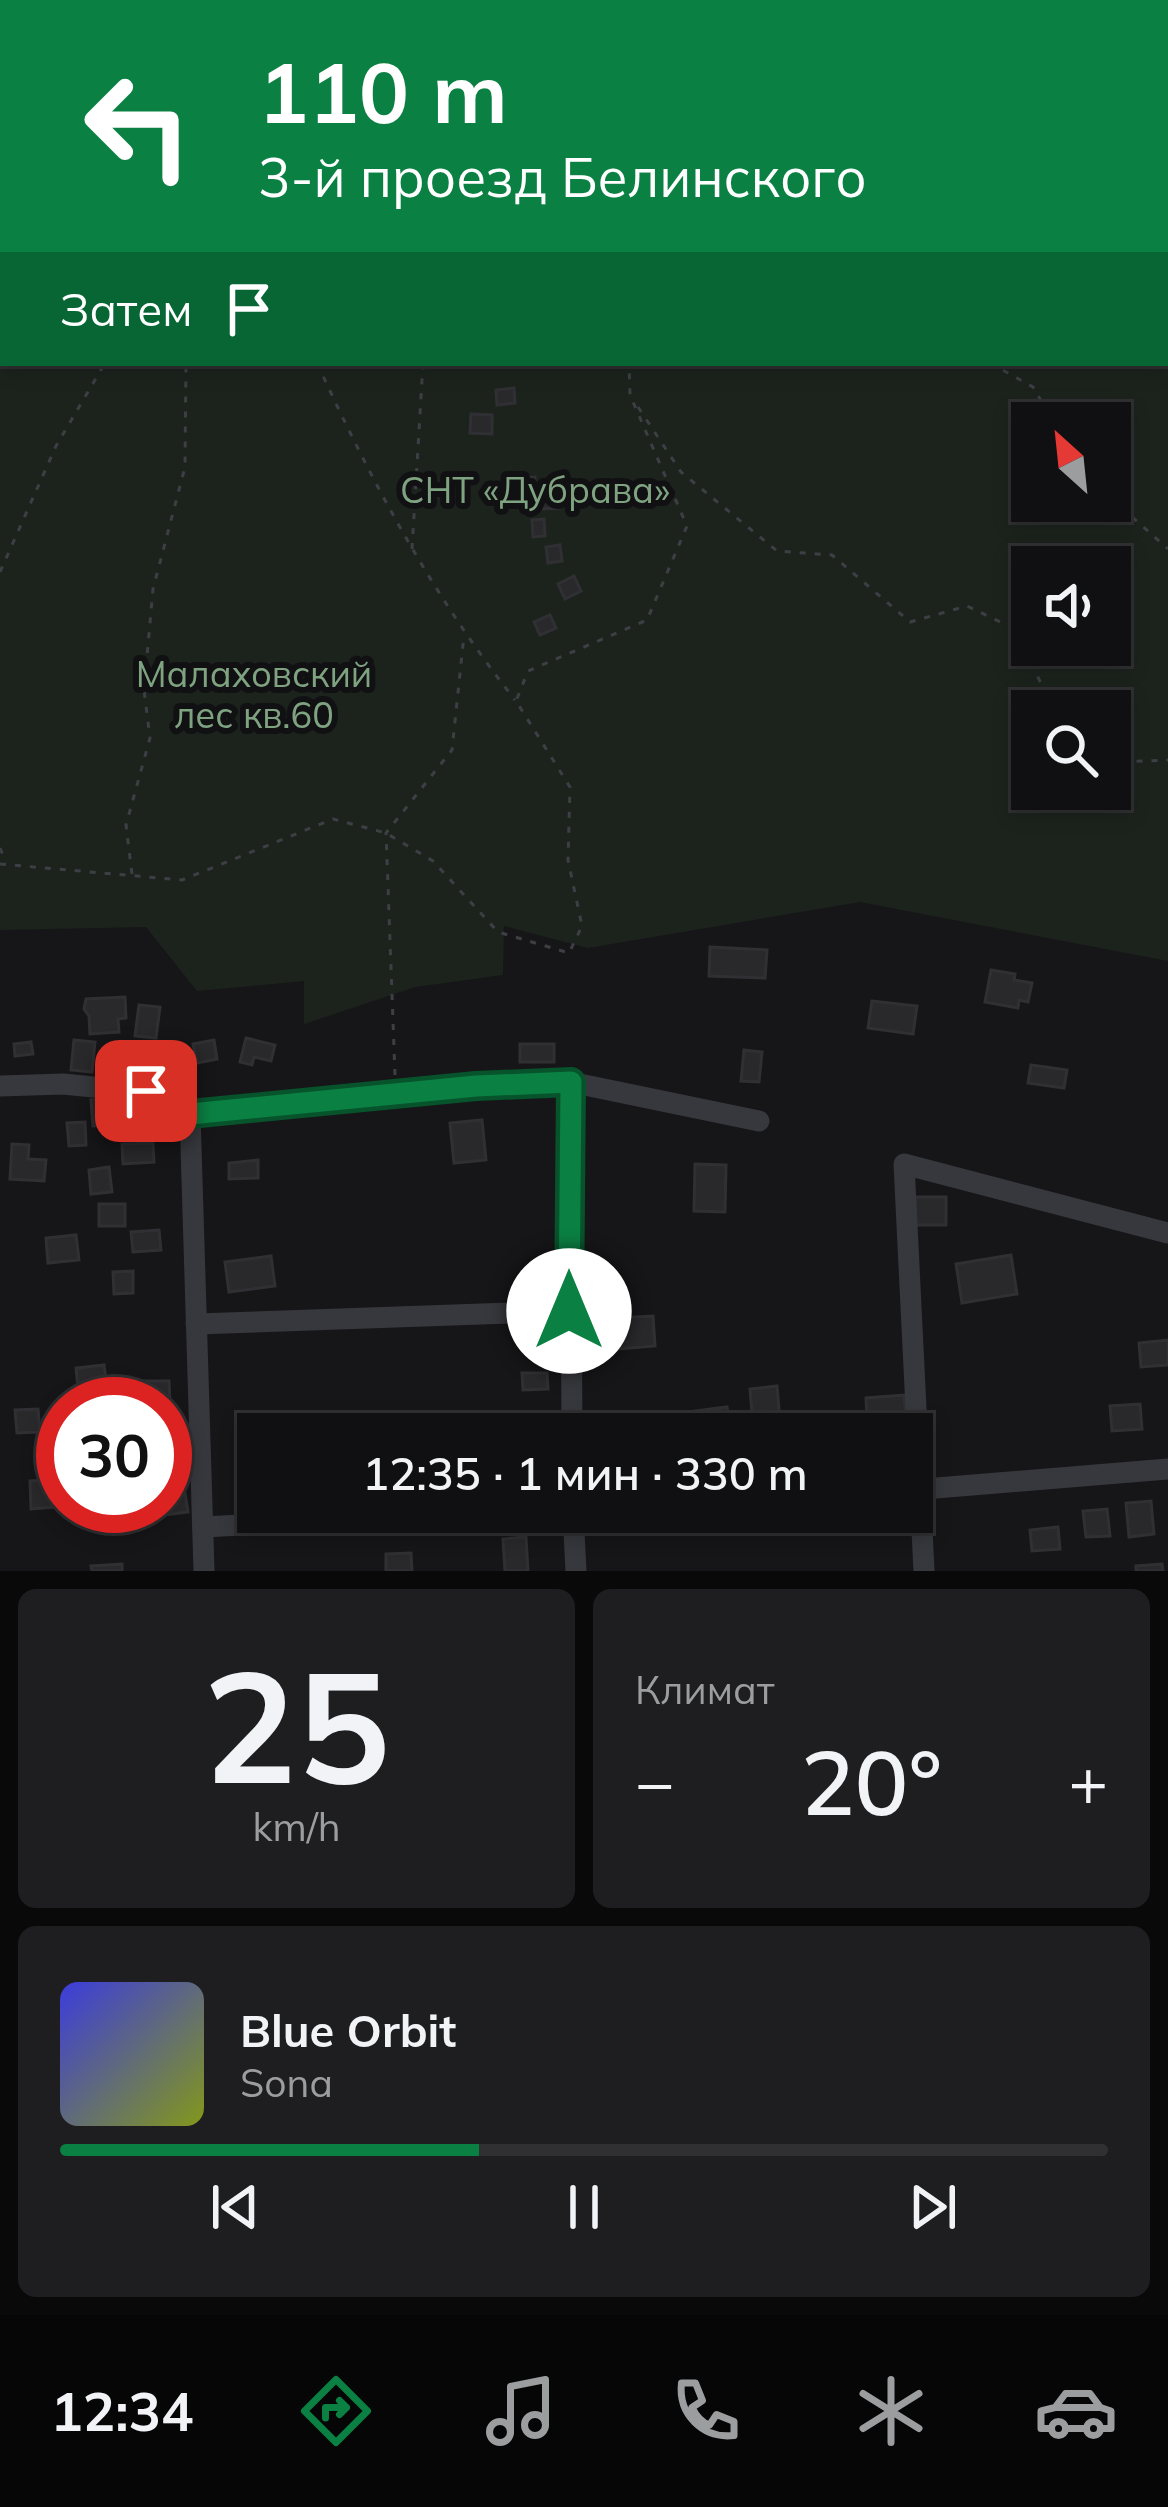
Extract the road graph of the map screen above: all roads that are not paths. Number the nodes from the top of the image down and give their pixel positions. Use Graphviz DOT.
graph roads {
  1 [pos="571,1082"];
  2 [pos="0,1087"];
  3 [pos="190,1114"];
  4 [pos="759,1121"];
  5 [pos="1168,1233"];
  6 [pos="569,1311"];
  7 [pos="196,1324"];
  8 [pos="571,1413"];
  9 [pos="913,1413"];
  10 [pos="1168,1469"];
  11 [pos="933,1488"];
  12 [pos="237,1525"];
  13 [pos="203,1527"];
  14 [pos="575,1533"];
  15 [pos="920,1533"];
  16 [pos="204,1571"];
  17 [pos="576,1571"];
  18 [pos="924,1571"];
  1 -- 3 [label="street"];
  1 -- 4 [label="street"];
  1 -- 6 [label="street"];
  2 -- 3 [label="street"];
  3 -- 7 [label="street"];
  5 -- 9 [label="street"];
  6 -- 7 [label="street"];
  6 -- 8 [label="street"];
  7 -- 13 [label="street"];
  10 -- 11 [label="street"];
  12 -- 13 [label="street"];
  13 -- 16 [label="street"];
  14 -- 17 [label="street"];
  15 -- 18 [label="street"];
}
